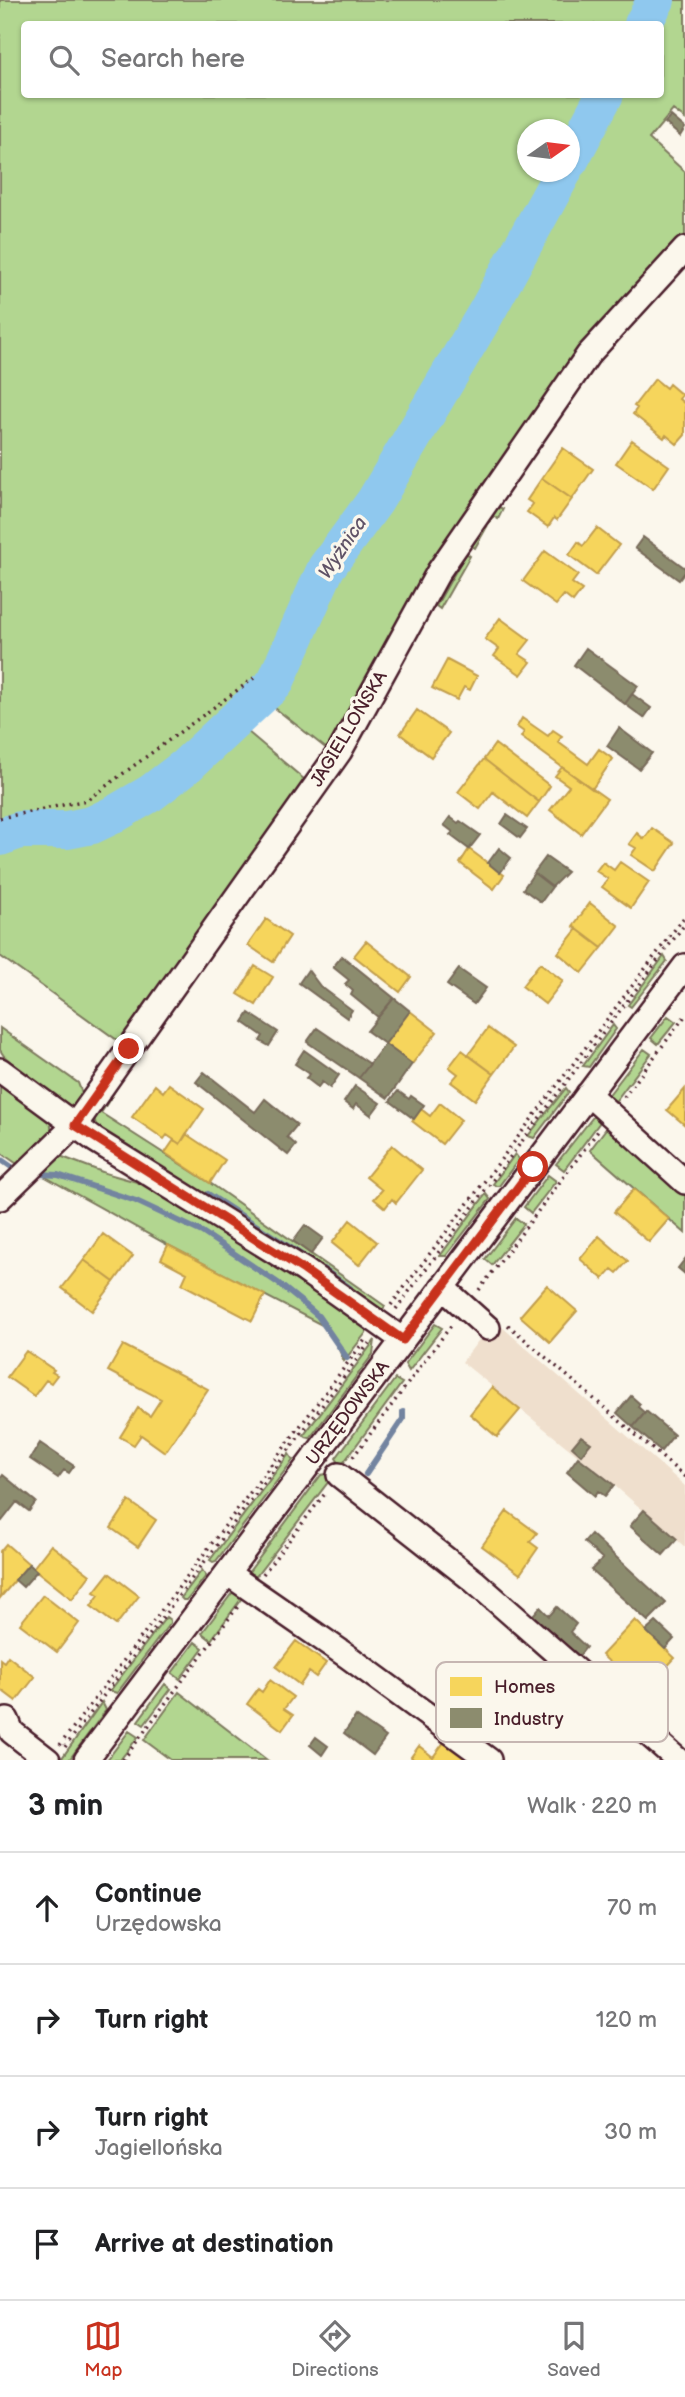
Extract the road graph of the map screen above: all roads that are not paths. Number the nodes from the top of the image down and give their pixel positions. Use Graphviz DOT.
graph roads {
  1 [pos="685,249"];
  2 [pos="685,966"];
  3 [pos="0,1070"];
  4 [pos="587,1094"];
  5 [pos="75,1125"];
  6 [pos="685,1182"];
  7 [pos="0,1198"];
  8 [pos="442,1287"];
  9 [pos="497,1325"];
  10 [pos="403,1340"];
  11 [pos="339,1475"];
  12 [pos="227,1573"];
  13 [pos="566,1662"];
  14 [pos="436,1721"];
  15 [pos="6,1727"];
  16 [pos="464,1742"];
  17 [pos="657,1742"];
  18 [pos="48,1760"];
  19 [pos="86,1760"];
  20 [pos="489,1760"];
  21 [pos="678,1760"];
  1 -- 5 [label="street, JAGIELLOŃSKA"];
  2 -- 4 [label="street, URZĘDOWSKA"];
  3 -- 5 [label="street"];
  4 -- 6 [label="street"];
  4 -- 8 [label="street, URZĘDOWSKA"];
  5 -- 7 [label="street, JAGIELLOŃSKA"];
  5 -- 10 [label="street"];
  8 -- 9 [label="street"];
  8 -- 10 [label="street, URZĘDOWSKA"];
  10 -- 12 [label="street, URZĘDOWSKA"];
  11 -- 13 [label="street"];
  12 -- 14 [label="street"];
  12 -- 19 [label="street, URZĘDOWSKA"];
  15 -- 18 [label="street"];
  16 -- 20 [label="street"];
  17 -- 21 [label="street"];
}
